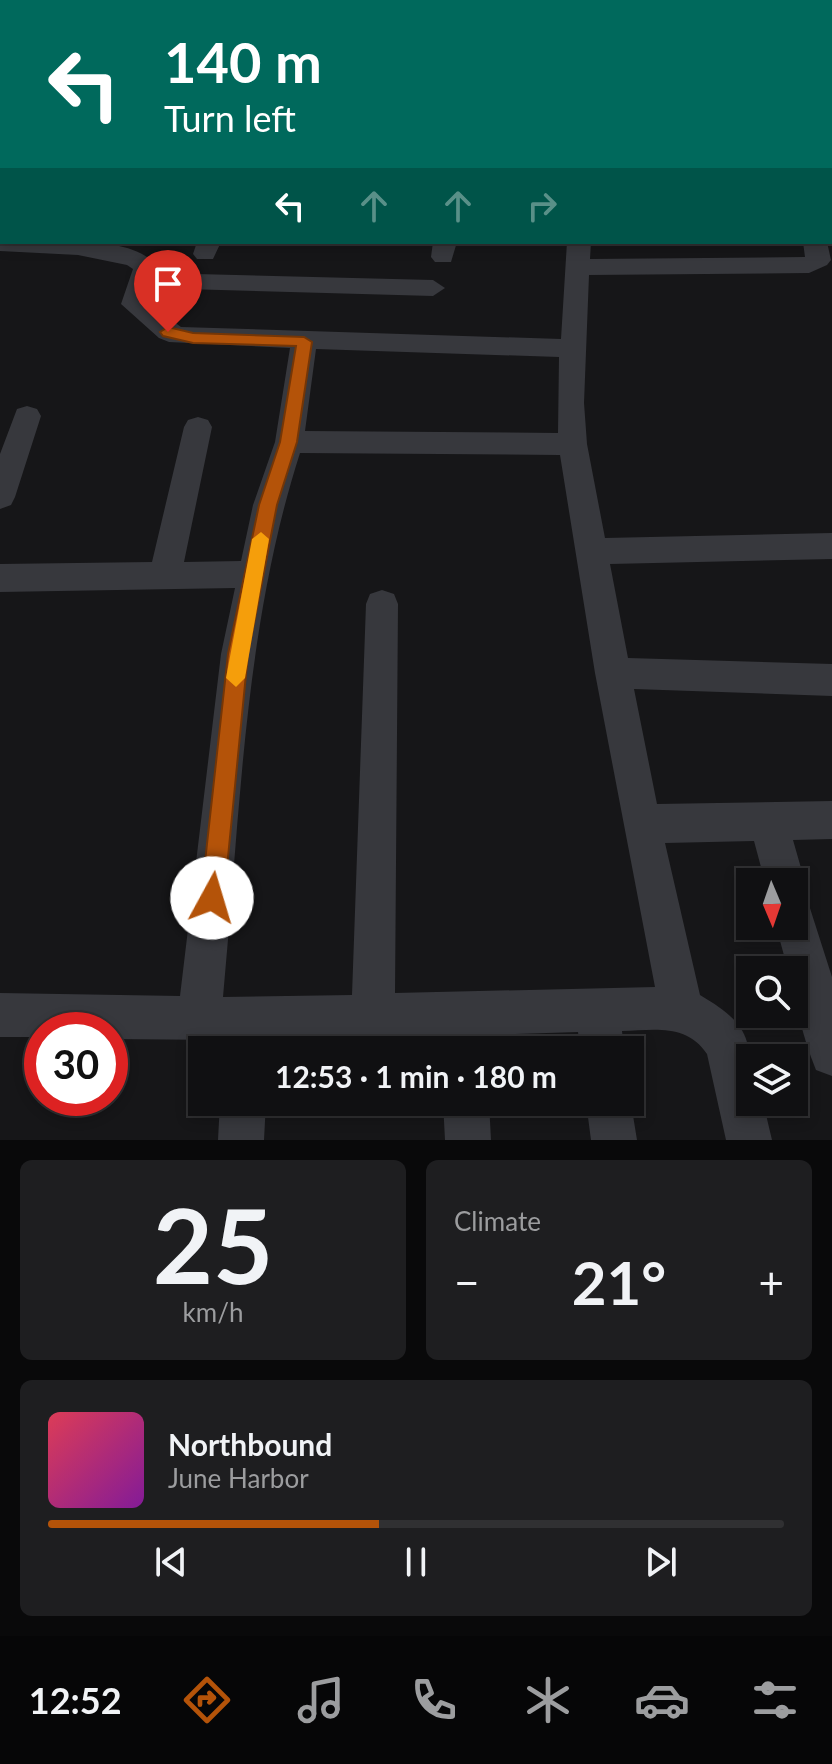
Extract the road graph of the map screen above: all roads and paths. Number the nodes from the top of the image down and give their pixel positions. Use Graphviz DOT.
graph roads {
  1 [pos="0,244"];
  2 [pos="815,244"];
  3 [pos="578,254"];
  4 [pos="142,280"];
  5 [pos="433,288"];
  6 [pos="304,342"];
  7 [pos="575,348"];
  8 [pos="27,416"];
  9 [pos="198,427"];
  10 [pos="289,442"];
  11 [pos="573,444"];
  12 [pos="0,497"];
  13 [pos="832,546"];
  14 [pos="595,551"];
  15 [pos="253,574"];
  16 [pos="165,575"];
  17 [pos="0,578"];
  18 [pos="382,604"];
  19 [pos="612,673"];
  20 [pos="832,680"];
  21 [pos="832,820"];
  22 [pos="768,822"];
  23 [pos="641,824"];
  24 [pos="781,868"];
  25 [pos="804,940"];
  26 [pos="823,987"];
  27 [pos="681,1008"];
  28 [pos="0,1015"];
  29 [pos="373,1016"];
  30 [pos="199,1020"];
  31 [pos="600,1030"];
  32 [pos="462,1031"];
  33 [pos="246,1034"];
  34 [pos="832,1054"];
  35 [pos="242,1116"];
  36 [pos="467,1116"];
  37 [pos="611,1116"];
  38 [pos="241,1140"];
  39 [pos="468,1140"];
  40 [pos="614,1140"];
  41 [pos="749,1140"];
  1 -- 4 [label="street"];
  2 -- 3 [label="street"];
  3 -- 7 [label="street"];
  4 -- 5 [label="street"];
  4 -- 6 [label="street"];
  6 -- 7 [label="street"];
  6 -- 10 [label="street"];
  7 -- 11 [label="street"];
  8 -- 12 [label="street"];
  9 -- 16 [label="street"];
  10 -- 11 [label="street"];
  10 -- 15 [label="street"];
  11 -- 14 [label="street"];
  13 -- 14 [label="street"];
  14 -- 19 [label="street"];
  15 -- 16 [label="street"];
  15 -- 30 [label="street"];
  16 -- 17 [label="street"];
  18 -- 29 [label="street"];
  19 -- 20 [label="street"];
  19 -- 23 [label="street"];
  21 -- 22 [label="street"];
  22 -- 23 [label="street"];
  22 -- 24 [label="street"];
  23 -- 27 [label="street"];
  25 -- 26 [label="street"];
  26 -- 34 [label="street"];
  27 -- 31 [label="street"];
  27 -- 41 [label="street"];
  28 -- 30 [label="street"];
  29 -- 32 [label="street"];
  29 -- 33 [label="street"];
  30 -- 33 [label="street"];
  31 -- 32 [label="street"];
  35 -- 38 [label="street"];
  36 -- 39 [label="street"];
  37 -- 40 [label="street"];
}
